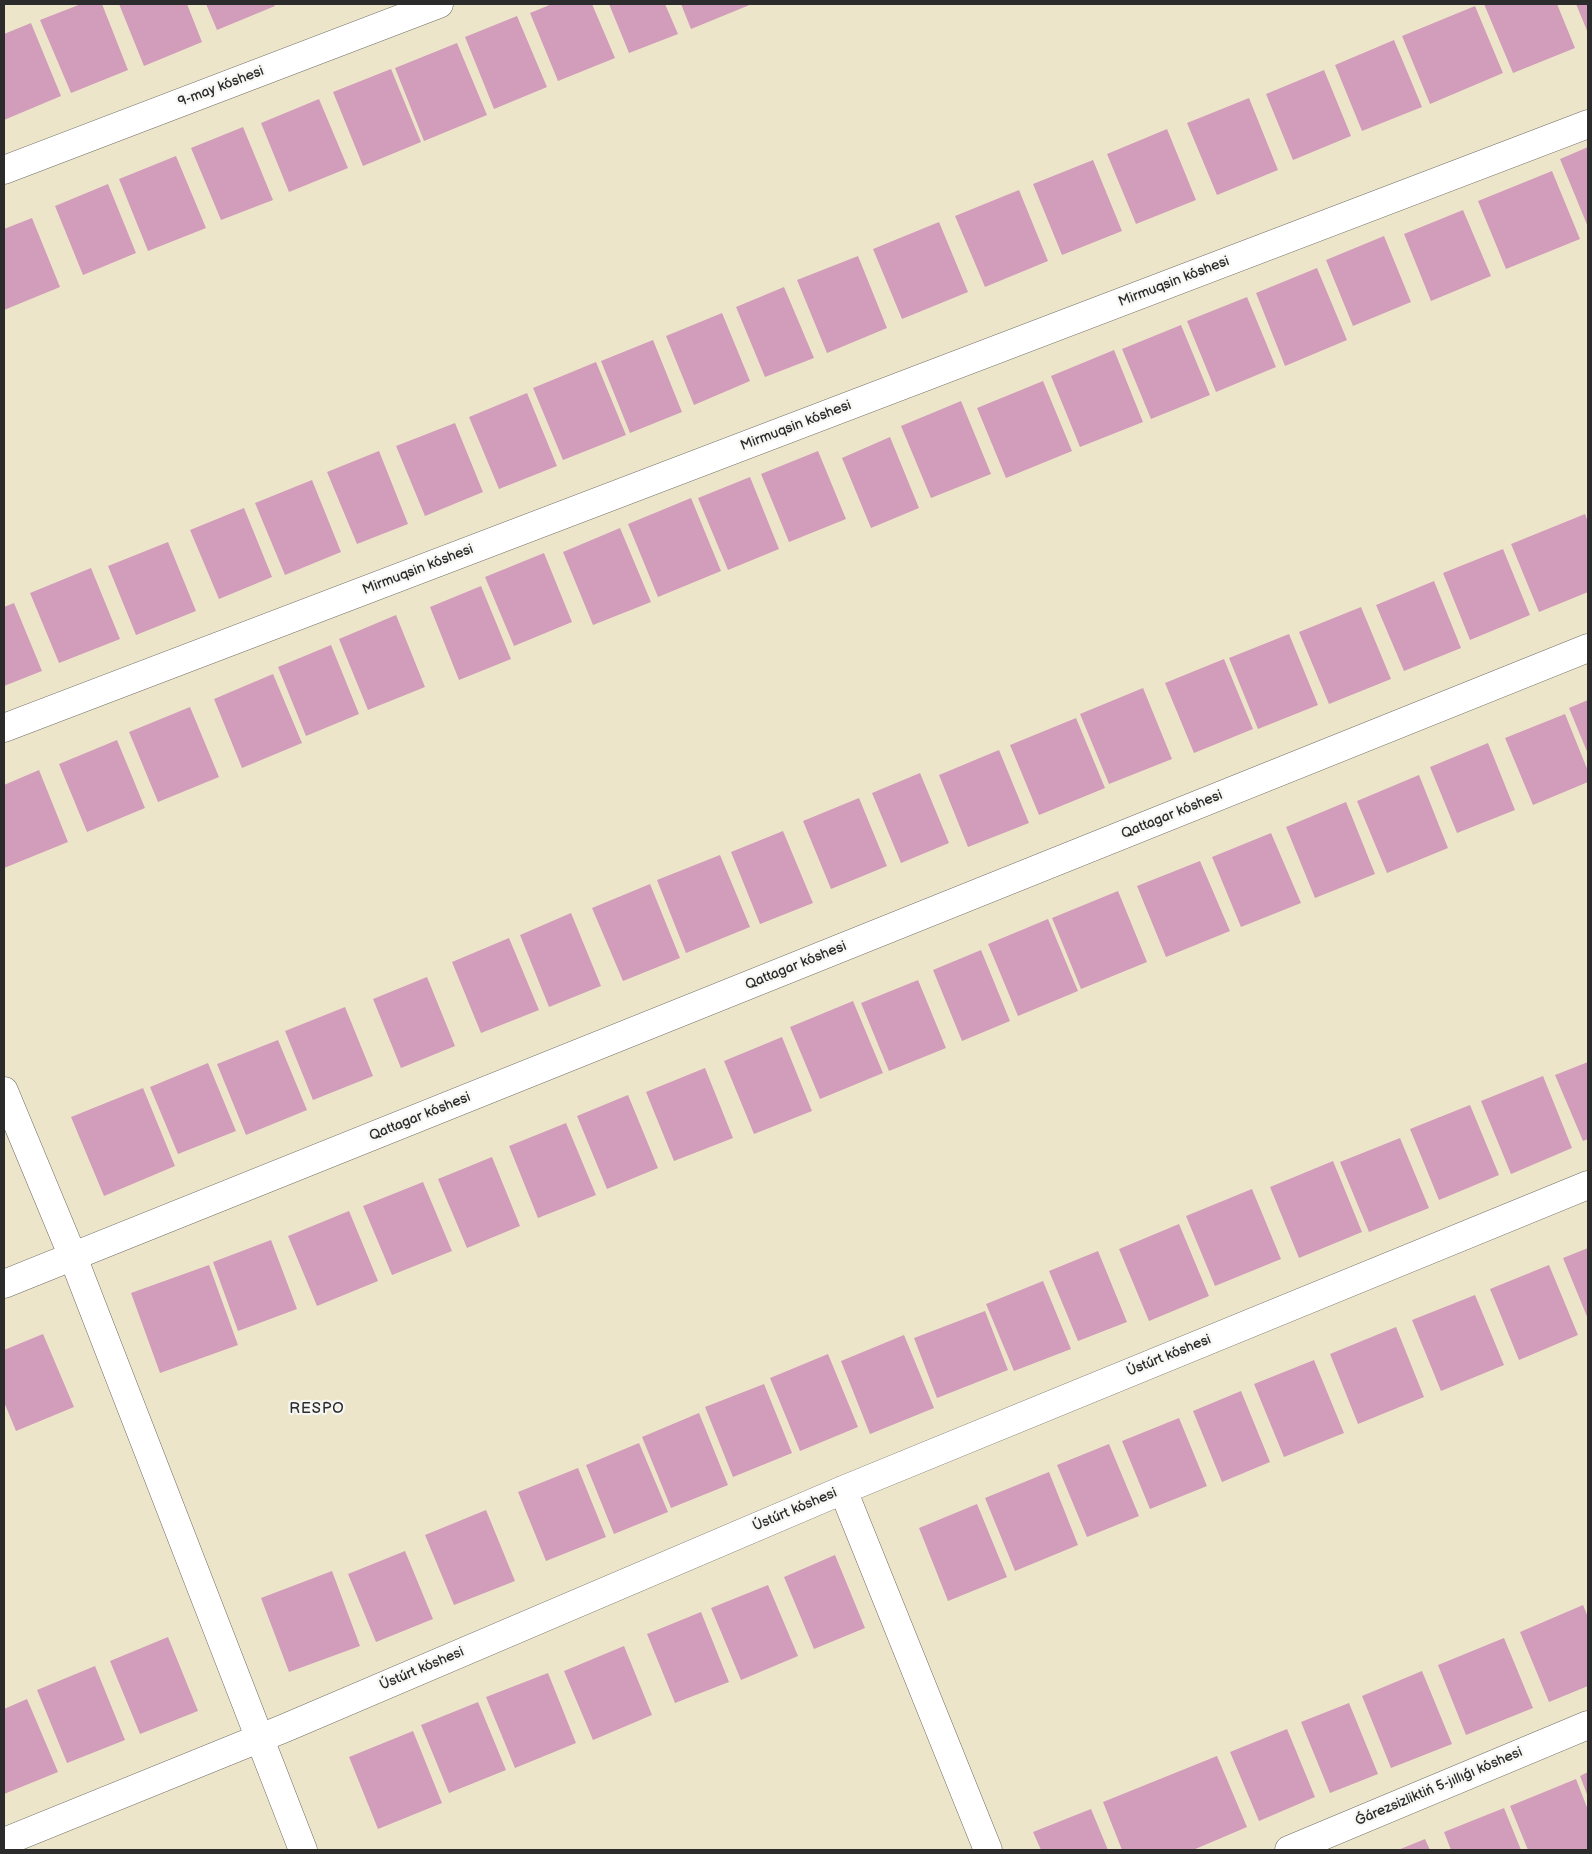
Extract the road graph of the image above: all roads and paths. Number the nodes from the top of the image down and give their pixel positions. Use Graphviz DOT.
graph roads {
  1 [pos="439,4"];
  2 [pos="1588,124"];
  3 [pos="4,170"];
  4 [pos="1588,648"];
  5 [pos="4,728"];
  6 [pos="4,1091"];
  7 [pos="1588,1184"];
  8 [pos="73,1257"];
  9 [pos="4,1284"];
  10 [pos="843,1490"];
  11 [pos="1588,1725"];
  12 [pos="258,1738"];
  13 [pos="4,1842"];
  14 [pos="303,1850"];
  15 [pos="988,1850"];
  16 [pos="1289,1850"];
  1 -- 3 [label="street, 9-may kóshesi"];
  2 -- 5 [label="street, Mirmuqsin kóshesi"];
  4 -- 8 [label="street, Qattagar kóshesi"];
  6 -- 8 [label="street"];
  7 -- 10 [label="street, Ústúrt kóshesi"];
  8 -- 9 [label="street, Qattagar kóshesi"];
  8 -- 12 [label="street"];
  10 -- 12 [label="street, Ústúrt kóshesi"];
  10 -- 15 [label="street"];
  11 -- 16 [label="street, Ǵárezsizliktiń 5-jıllıǵı kóshesi"];
  12 -- 13 [label="street, Ústúrt kóshesi"];
  12 -- 14 [label="street"];
}
